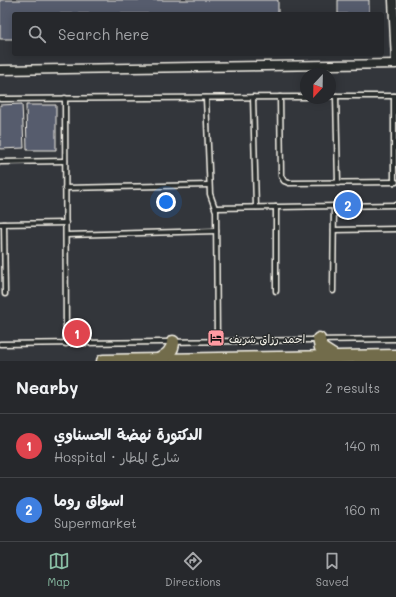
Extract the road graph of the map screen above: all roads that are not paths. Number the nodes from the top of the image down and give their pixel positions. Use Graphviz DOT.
graph roads {
  1 [pos="393,0"];
  2 [pos="396,60"];
  3 [pos="396,64"];
  4 [pos="0,70"];
  5 [pos="336,96"];
  6 [pos="395,96"];
  7 [pos="253,97"];
  8 [pos="280,97"];
  9 [pos="300,97"];
  10 [pos="65,98"];
  11 [pos="206,98"];
  12 [pos="0,99"];
  13 [pos="65,161"];
  14 [pos="0,162"];
  15 [pos="395,182"];
  16 [pos="338,183"];
  17 [pos="209,185"];
  18 [pos="66,188"];
  19 [pos="396,205"];
  20 [pos="334,206"];
  21 [pos="256,207"];
  22 [pos="276,207"];
  23 [pos="216,208"];
  24 [pos="66,222"];
  25 [pos="2,224"];
  26 [pos="396,229"];
  27 [pos="334,230"];
  28 [pos="216,231"];
  29 [pos="66,235"];
  30 [pos="276,291"];
  31 [pos="334,291"];
  32 [pos="5,294"];
  33 [pos="319,339"];
  34 [pos="396,339"];
  35 [pos="217,341"];
  36 [pos="174,342"];
  37 [pos="0,344"];
  38 [pos="66,344"];
  39 [pos="396,356"];
  40 [pos="336,357"];
  41 [pos="103,361"];
  42 [pos="110,361"];
  43 [pos="157,361"];
  1 -- 2 [label="street"];
  3 -- 4 [label="street"];
  5 -- 6 [label="lane"];
  5 -- 16 [label="lane"];
  6 -- 15 [label="lane"];
  7 -- 8 [label="lane"];
  7 -- 11 [label="lane"];
  7 -- 21 [label="lane"];
  8 -- 9 [label="lane"];
  8 -- 16 [label="lane"];
  10 -- 11 [label="lane"];
  10 -- 12 [label="lane"];
  10 -- 13 [label="lane"];
  11 -- 17 [label="lane"];
  13 -- 14 [label="lane"];
  13 -- 18 [label="lane"];
  15 -- 16 [label="lane"];
  17 -- 18 [label="lane"];
  17 -- 23 [label="lane"];
  18 -- 24 [label="lane"];
  19 -- 20 [label="lane"];
  20 -- 22 [label="lane"];
  20 -- 27 [label="lane"];
  21 -- 22 [label="lane"];
  21 -- 23 [label="lane"];
  22 -- 30 [label="lane"];
  23 -- 28 [label="lane"];
  24 -- 25 [label="lane"];
  24 -- 29 [label="lane"];
  25 -- 32 [label="lane"];
  26 -- 27 [label="lane"];
  27 -- 31 [label="lane"];
  28 -- 29 [label="lane"];
  28 -- 35 [label="lane"];
  29 -- 38 [label="lane"];
  33 -- 34 [label="lane"];
  33 -- 35 [label="lane"];
  33 -- 40 [label="main road"];
  35 -- 36 [label="lane"];
  36 -- 38 [label="lane"];
  36 -- 43 [label="main road"];
  37 -- 38 [label="lane"];
  39 -- 40 [label="main road"];
  40 -- 43 [label="main road"];
  41 -- 42 [label="main road"];
  42 -- 43 [label="main road"];
}
